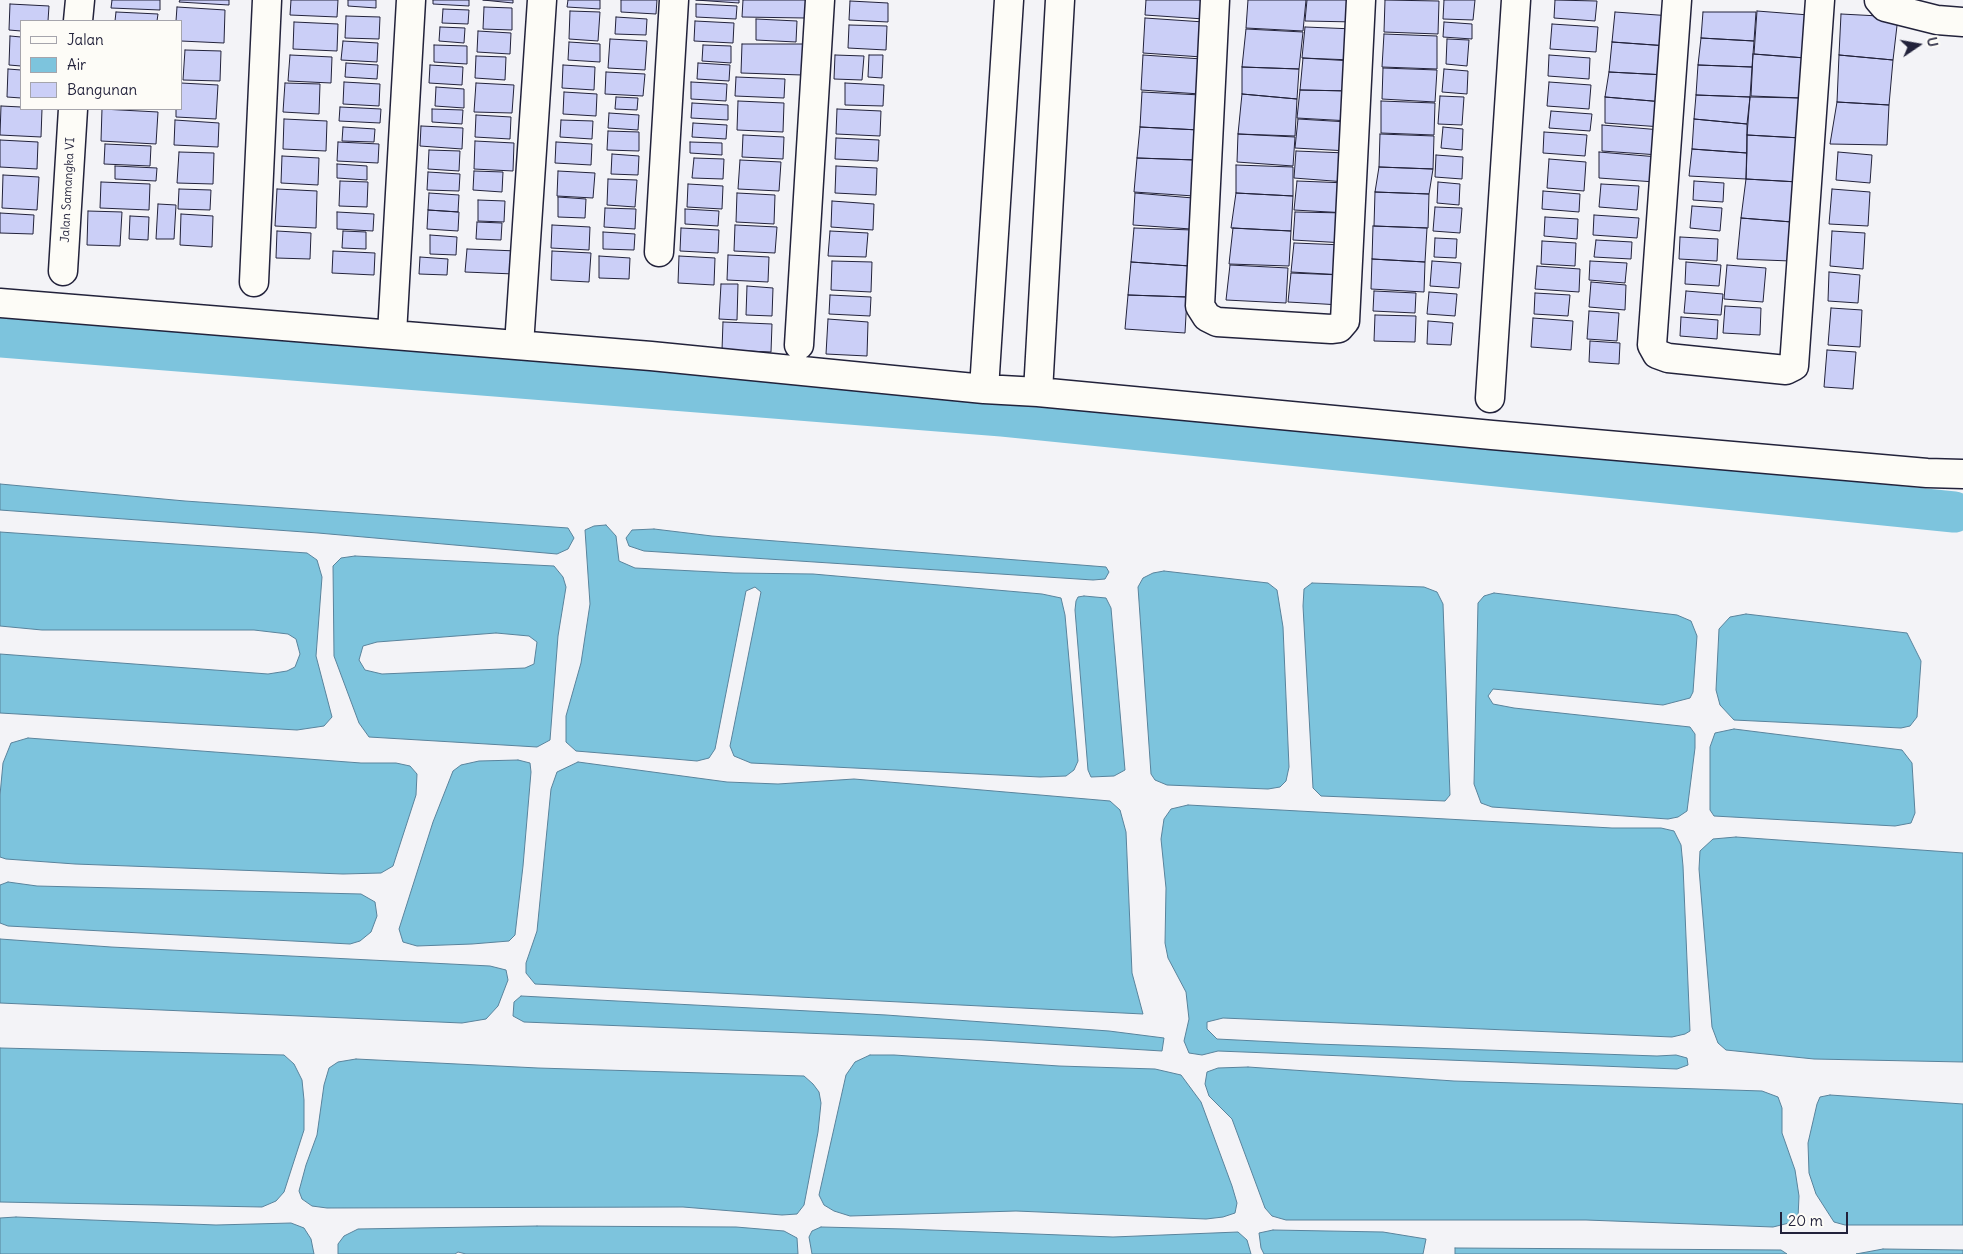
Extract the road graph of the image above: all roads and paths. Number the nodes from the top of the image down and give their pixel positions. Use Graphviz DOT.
graph roads {
  1 [pos="80,0"];
  2 [pos="267,0"];
  3 [pos="411,0"];
  4 [pos="542,0"];
  5 [pos="674,0"];
  6 [pos="820,0"];
  7 [pos="1009,0"];
  8 [pos="1060,0"];
  9 [pos="1215,0"];
  10 [pos="1361,0"];
  11 [pos="1516,0"];
  12 [pos="1677,0"];
  13 [pos="1820,0"];
  14 [pos="1879,0"];
  15 [pos="1946,14"];
  16 [pos="78,20"];
  17 [pos="73,110"];
  18 [pos="659,252"];
  19 [pos="63,271"];
  20 [pos="254,282"];
  21 [pos="0,303"];
  22 [pos="392,334"];
  23 [pos="519,345"];
  24 [pos="799,345"];
  25 [pos="984,389"];
  26 [pos="1038,392"];
  27 [pos="1490,398"];
  28 [pos="1963,474"];
  1 -- 16 [label="street"];
  2 -- 20 [label="street"];
  3 -- 22 [label="street"];
  4 -- 23 [label="street"];
  5 -- 18 [label="street"];
  6 -- 24 [label="street"];
  7 -- 25 [label="street"];
  8 -- 26 [label="street"];
  9 -- 10 [label="street"];
  11 -- 27 [label="street"];
  12 -- 13 [label="street"];
  14 -- 15 [label="street"];
  17 -- 19 [label="street, Jalan Samangka VI"];
  21 -- 22 [label="street"];
  22 -- 23 [label="street"];
  23 -- 25 [label="street"];
  25 -- 26 [label="street"];
  26 -- 28 [label="street"];
}
